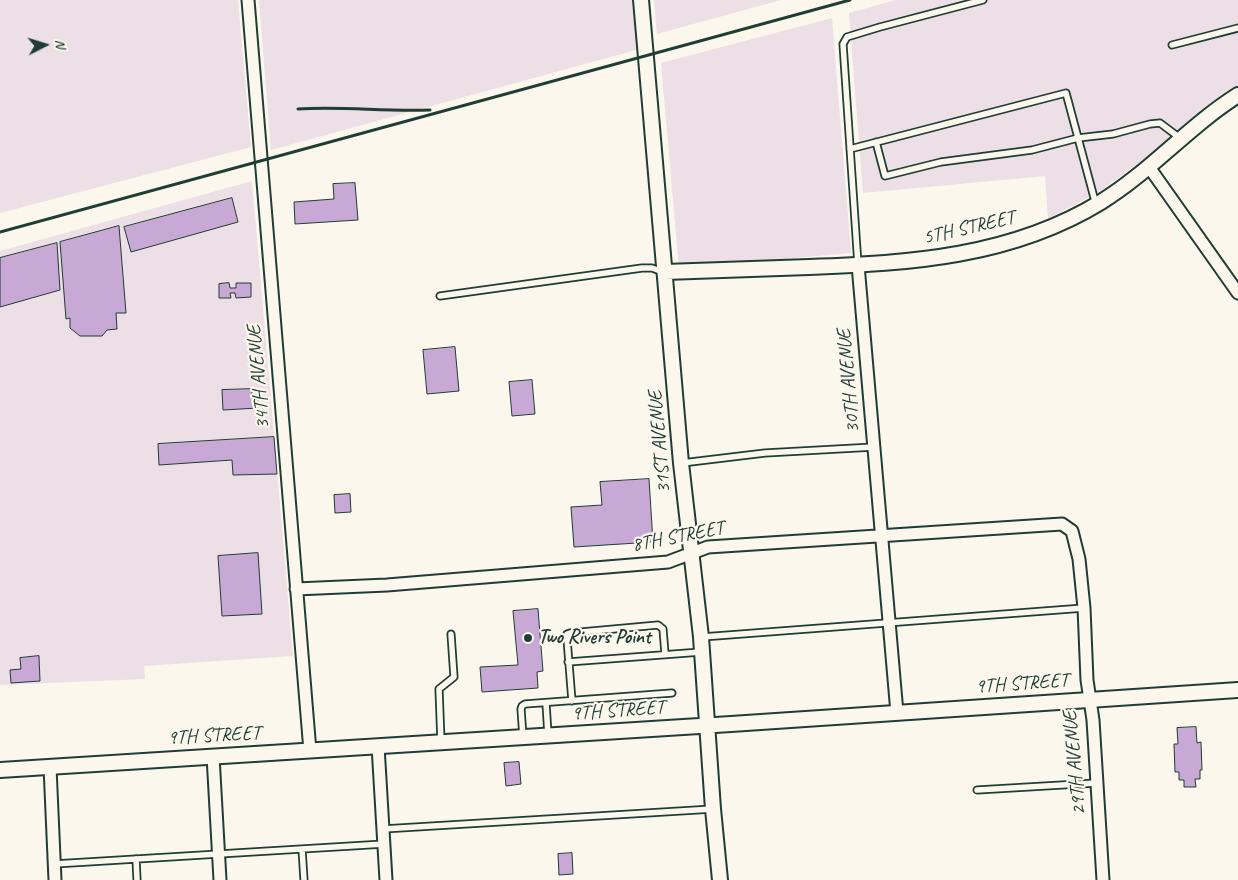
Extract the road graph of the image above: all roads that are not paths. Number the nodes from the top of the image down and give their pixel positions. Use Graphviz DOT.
graph roads {
  1 [pos="248,0"];
  2 [pos="641,0"];
  3 [pos="983,0"];
  4 [pos="1238,28"];
  5 [pos="1172,45"];
  6 [pos="1238,95"];
  7 [pos="1078,138"];
  8 [pos="1181,138"];
  9 [pos="876,142"];
  10 [pos="850,149"];
  11 [pos="1149,167"];
  12 [pos="1096,205"];
  13 [pos="858,265"];
  14 [pos="665,272"];
  15 [pos="1238,293"];
  16 [pos="440,296"];
  17 [pos="874,447"];
  18 [pos="681,463"];
  19 [pos="1067,526"];
  20 [pos="881,536"];
  21 [pos="692,553"];
  22 [pos="296,589"];
  23 [pos="1084,608"];
  24 [pos="889,624"];
  25 [pos="451,634"];
  26 [pos="701,637"];
  27 [pos="701,652"];
  28 [pos="665,654"];
  29 [pos="568,662"];
  30 [pos="1238,690"];
  31 [pos="672,693"];
  32 [pos="1089,700"];
  33 [pos="572,701"];
  34 [pos="546,703"];
  35 [pos="896,713"];
  36 [pos="708,725"];
  37 [pos="548,735"];
  38 [pos="523,737"];
  39 [pos="441,742"];
  40 [pos="378,746"];
  41 [pos="310,751"];
  42 [pos="213,756"];
  43 [pos="50,766"];
  44 [pos="0,770"];
  45 [pos="1096,782"];
  46 [pos="976,790"];
  47 [pos="713,809"];
  48 [pos="383,829"];
  49 [pos="384,844"];
  50 [pos="302,849"];
  51 [pos="219,853"];
  52 [pos="136,859"];
  53 [pos="54,864"];
  54 [pos="55,880"];
  55 [pos="136,880"];
  56 [pos="220,880"];
  57 [pos="304,880"];
  58 [pos="386,880"];
  59 [pos="720,880"];
  60 [pos="1102,880"];
  1 -- 22 [label="street, 34TH AVENUE"];
  2 -- 14 [label="street, 31ST AVENUE"];
  3 -- 10 [label="lane, 30TH AVENUE"];
  4 -- 5 [label="lane"];
  6 -- 8 [label="street, 5TH STREET"];
  7 -- 8 [label="lane"];
  7 -- 9 [label="lane"];
  7 -- 9 [label="lane"];
  7 -- 12 [label="lane"];
  8 -- 11 [label="street, 5TH STREET"];
  9 -- 10 [label="lane"];
  10 -- 13 [label="lane, 30TH AVENUE"];
  11 -- 12 [label="street, 5TH STREET"];
  11 -- 15 [label="street"];
  12 -- 13 [label="street, 5TH STREET"];
  13 -- 14 [label="street, 5TH STREET"];
  13 -- 17 [label="street, 30TH AVENUE"];
  14 -- 16 [label="lane"];
  14 -- 18 [label="street, 31ST AVENUE"];
  17 -- 18 [label="lane"];
  17 -- 20 [label="street, 30TH AVENUE"];
  18 -- 21 [label="street, 31ST AVENUE"];
  19 -- 20 [label="street, 8TH STREET"];
  19 -- 23 [label="street, 29TH AVENUE"];
  20 -- 21 [label="street, 8TH STREET"];
  20 -- 24 [label="street, 30TH AVENUE"];
  21 -- 22 [label="street, 8TH STREET"];
  21 -- 26 [label="street, 31ST AVENUE"];
  22 -- 41 [label="street, 34TH AVENUE"];
  23 -- 24 [label="lane"];
  23 -- 32 [label="street, 29TH AVENUE"];
  24 -- 26 [label="lane"];
  24 -- 35 [label="street, 30TH AVENUE"];
  25 -- 39 [label="lane"];
  26 -- 27 [label="street, 31ST AVENUE"];
  27 -- 28 [label="lane"];
  27 -- 36 [label="street, 31ST AVENUE"];
  28 -- 29 [label="lane"];
  28 -- 29 [label="lane"];
  29 -- 33 [label="lane"];
  30 -- 32 [label="street, 9TH STREET"];
  31 -- 33 [label="lane"];
  32 -- 35 [label="street, 9TH STREET"];
  32 -- 45 [label="street, 29TH AVENUE"];
  33 -- 34 [label="lane"];
  34 -- 37 [label="lane"];
  34 -- 38 [label="lane"];
  35 -- 36 [label="street, 9TH STREET"];
  36 -- 37 [label="street, 9TH STREET"];
  36 -- 47 [label="street, 31ST AVENUE"];
  37 -- 38 [label="street, 9TH STREET"];
  38 -- 39 [label="street, 9TH STREET"];
  39 -- 40 [label="street, 9TH STREET"];
  40 -- 41 [label="street, 9TH STREET"];
  40 -- 48 [label="street"];
  41 -- 42 [label="street, 9TH STREET"];
  42 -- 43 [label="street, 9TH STREET"];
  42 -- 51 [label="street"];
  43 -- 44 [label="street, 9TH STREET"];
  43 -- 53 [label="street"];
  45 -- 46 [label="lane"];
  45 -- 60 [label="street, 29TH AVENUE"];
  47 -- 48 [label="lane"];
  47 -- 59 [label="street, 31ST AVENUE"];
  48 -- 49 [label="street"];
  49 -- 50 [label="lane"];
  49 -- 58 [label="street"];
  50 -- 51 [label="lane"];
  50 -- 57 [label="lane"];
  51 -- 52 [label="lane"];
  51 -- 56 [label="street"];
  52 -- 53 [label="lane"];
  52 -- 55 [label="lane"];
  53 -- 54 [label="street"];
}
